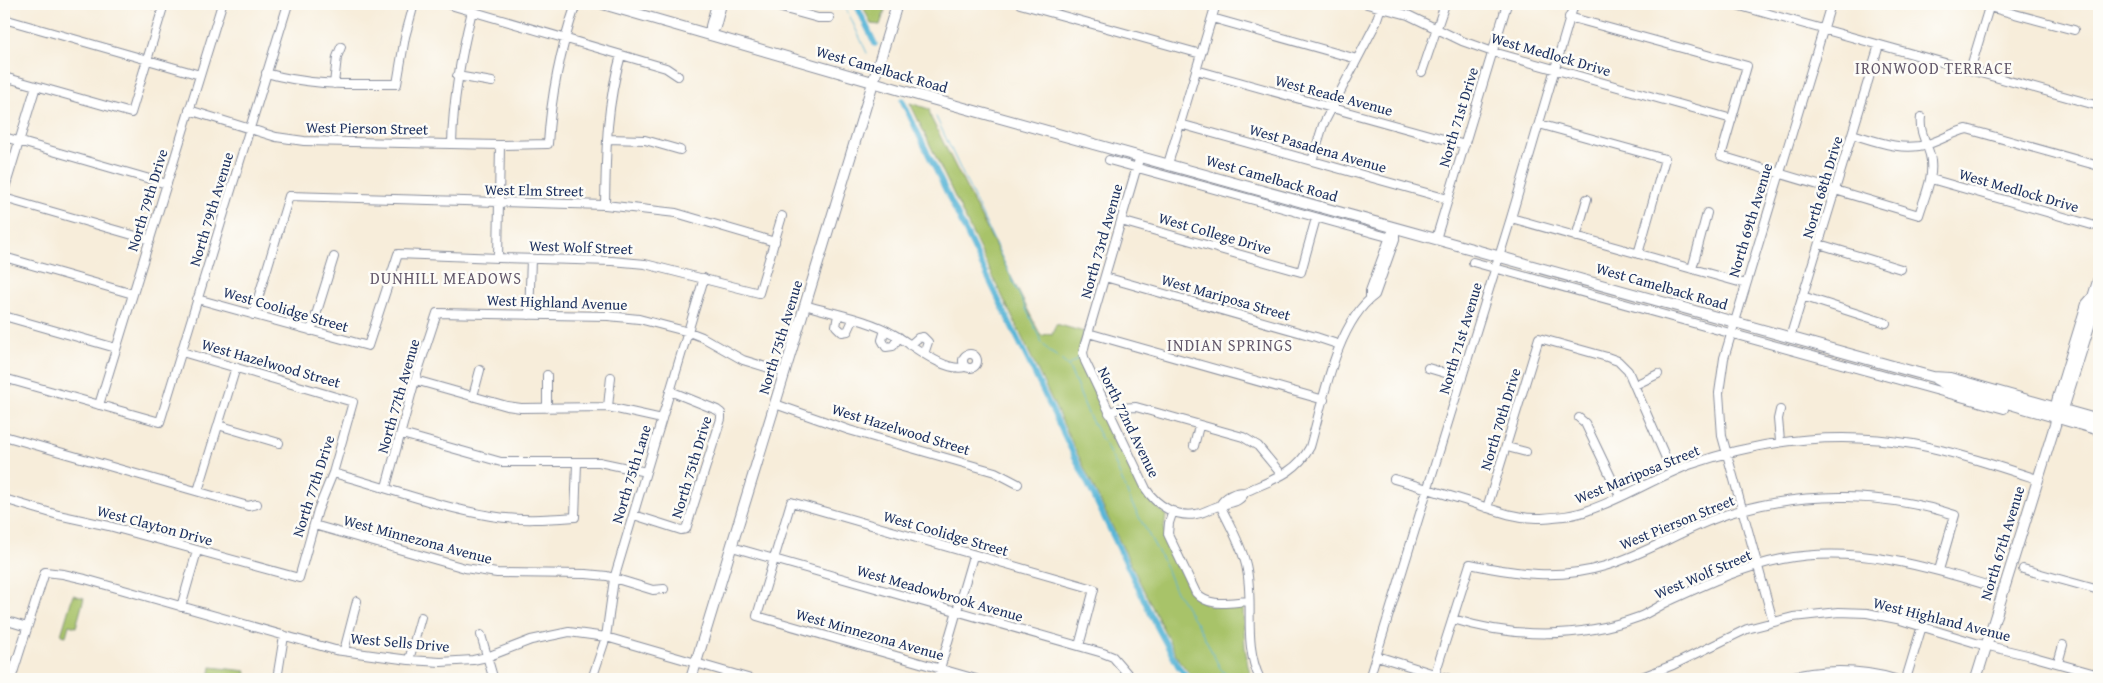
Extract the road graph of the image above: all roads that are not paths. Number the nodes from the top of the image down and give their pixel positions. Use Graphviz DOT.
graph roads {
  1 [pos="151,4"];
  2 [pos="222,4"];
  3 [pos="288,4"];
  4 [pos="414,4"];
  5 [pos="447,4"];
  6 [pos="576,4"];
  7 [pos="604,4"];
  8 [pos="716,4"];
  9 [pos="722,4"];
  10 [pos="767,4"];
  11 [pos="897,4"];
  12 [pos="1020,4"];
  13 [pos="1216,4"];
  14 [pos="1367,4"];
  15 [pos="1445,4"];
  16 [pos="1507,4"];
  17 [pos="1574,4"];
  18 [pos="1733,4"];
  19 [pos="1831,4"];
  20 [pos="164,5"];
  21 [pos="1990,5"];
  22 [pos="1381,6"];
  23 [pos="472,11"];
  24 [pos="1570,17"];
  25 [pos="830,18"];
  26 [pos="1212,18"];
  27 [pos="4,19"];
  28 [pos="1436,28"];
  29 [pos="1822,29"];
  30 [pos="2074,30"];
  31 [pos="710,35"];
  32 [pos="565,38"];
  33 [pos="1879,44"];
  34 [pos="341,47"];
  35 [pos="1493,52"];
  36 [pos="1201,54"];
  37 [pos="621,55"];
  38 [pos="1357,59"];
  39 [pos="147,60"];
  40 [pos="1196,70"];
  41 [pos="1554,70"];
  42 [pos="1970,70"];
  43 [pos="1422,72"];
  44 [pos="266,73"];
  45 [pos="200,75"];
  46 [pos="458,76"];
  47 [pos="678,76"];
  48 [pos="4,77"];
  49 [pos="492,82"];
  50 [pos="873,82"];
  51 [pos="334,84"];
  52 [pos="36,86"];
  53 [pos="2099,106"];
  54 [pos="1330,109"];
  55 [pos="189,110"];
  56 [pos="1921,117"];
  57 [pos="1732,119"];
  58 [pos="1180,124"];
  59 [pos="1539,124"];
  60 [pos="250,128"];
  61 [pos="1852,134"];
  62 [pos="4,137"];
  63 [pos="607,139"];
  64 [pos="19,142"];
  65 [pos="452,144"];
  66 [pos="500,145"];
  67 [pos="1465,145"];
  68 [pos="1927,145"];
  69 [pos="680,150"];
  70 [pos="1140,156"];
  71 [pos="1109,160"];
  72 [pos="1312,161"];
  73 [pos="1168,164"];
  74 [pos="2099,166"];
  75 [pos="1136,167"];
  76 [pos="1779,174"];
  77 [pos="1931,180"];
  78 [pos="167,184"];
  79 [pos="4,191"];
  80 [pos="1835,191"];
  81 [pos="4,198"];
  82 [pos="1448,199"];
  83 [pos="1587,199"];
  84 [pos="498,203"];
  85 [pos="605,205"];
  86 [pos="1707,213"];
  87 [pos="782,216"];
  88 [pos="1316,218"];
  89 [pos="1511,218"];
  90 [pos="1121,221"];
  91 [pos="2099,227"];
  92 [pos="1395,228"];
  93 [pos="1576,237"];
  94 [pos="1392,238"];
  95 [pos="1436,239"];
  96 [pos="150,240"];
  97 [pos="775,242"];
  98 [pos="1819,244"];
  99 [pos="1638,254"];
  100 [pos="4,257"];
  101 [pos="334,257"];
  102 [pos="1500,257"];
  103 [pos="498,258"];
  104 [pos="531,259"];
  105 [pos="1473,262"];
  106 [pos="1496,268"];
  107 [pos="1692,269"];
  108 [pos="1901,269"];
  109 [pos="1104,277"];
  110 [pos="704,278"];
  111 [pos="2099,278"];
  112 [pos="1746,284"];
  113 [pos="133,294"];
  114 [pos="1802,296"];
  115 [pos="197,299"];
  116 [pos="805,305"];
  117 [pos="437,313"];
  118 [pos="253,315"];
  119 [pos="529,315"];
  120 [pos="838,315"];
  121 [pos="4,316"];
  122 [pos="853,320"];
  123 [pos="1734,322"];
  124 [pos="1886,323"];
  125 [pos="885,330"];
  126 [pos="311,331"];
  127 [pos="689,332"];
  128 [pos="1088,333"];
  129 [pos="1731,333"];
  130 [pos="899,337"];
  131 [pos="1790,338"];
  132 [pos="910,345"];
  133 [pos="1340,345"];
  134 [pos="368,346"];
  135 [pos="116,348"];
  136 [pos="182,352"];
  137 [pos="924,354"];
  138 [pos="236,367"];
  139 [pos="965,367"];
  140 [pos="1428,368"];
  141 [pos="480,370"];
  142 [pos="785,373"];
  143 [pos="1658,374"];
  144 [pos="547,375"];
  145 [pos="611,377"];
  146 [pos="4,378"];
  147 [pos="1462,378"];
  148 [pos="415,380"];
  149 [pos="1635,385"];
  150 [pos="670,391"];
  151 [pos="473,396"];
  152 [pos="1324,400"];
  153 [pos="353,402"];
  154 [pos="775,404"];
  155 [pos="99,405"];
  156 [pos="608,407"];
  157 [pos="547,408"];
  158 [pos="2004,409"];
  159 [pos="1780,410"];
  160 [pos="2058,411"];
  161 [pos="1109,413"];
  162 [pos="662,418"];
  163 [pos="1579,418"];
  164 [pos="2099,420"];
  165 [pos="218,425"];
  166 [pos="1199,426"];
  167 [pos="2099,430"];
  168 [pos="402,434"];
  169 [pos="4,436"];
  170 [pos="1780,441"];
  171 [pos="279,442"];
  172 [pos="1194,446"];
  173 [pos="1507,446"];
  174 [pos="1526,452"];
  175 [pos="1727,453"];
  176 [pos="577,463"];
  177 [pos="646,472"];
  178 [pos="1672,472"];
  179 [pos="332,473"];
  180 [pos="1282,475"];
  181 [pos="1394,479"];
  182 [pos="2038,479"];
  183 [pos="1018,484"];
  184 [pos="386,487"];
  185 [pos="1428,489"];
  186 [pos="198,491"];
  187 [pos="1620,496"];
  188 [pos="4,499"];
  189 [pos="258,504"];
  190 [pos="1220,505"];
  191 [pos="1488,508"];
  192 [pos="1173,510"];
  193 [pos="1742,510"];
  194 [pos="634,515"];
  195 [pos="314,525"];
  196 [pos="732,547"];
  197 [pos="197,551"];
  198 [pos="973,556"];
  199 [pos="774,559"];
  200 [pos="1757,565"];
  201 [pos="2023,569"];
  202 [pos="1939,570"];
  203 [pos="299,578"];
  204 [pos="614,578"];
  205 [pos="1993,587"];
  206 [pos="664,589"];
  207 [pos="2099,590"];
  208 [pos="357,600"];
  209 [pos="1248,601"];
  210 [pos="181,606"];
  211 [pos="957,612"];
  212 [pos="421,617"];
  213 [pos="1453,619"];
  214 [pos="4,620"];
  215 [pos="1773,621"];
  216 [pos="1922,626"];
  217 [pos="27,627"];
  218 [pos="480,635"];
  219 [pos="284,636"];
  220 [pos="606,637"];
  221 [pos="1986,644"];
  222 [pos="2063,645"];
  223 [pos="1079,646"];
  224 [pos="344,651"];
  225 [pos="1377,656"];
  226 [pos="487,657"];
  227 [pos="409,660"];
  228 [pos="696,663"];
  229 [pos="2058,663"];
  230 [pos="940,669"];
  231 [pos="1435,674"];
  232 [pos="2099,675"];
  233 [pos="493,677"];
  234 [pos="11,679"];
  235 [pos="277,679"];
  236 [pos="592,679"];
  237 [pos="684,679"];
  238 [pos="751,679"];
  239 [pos="937,679"];
  240 [pos="976,679"];
  241 [pos="1132,679"];
  242 [pos="1260,679"];
  243 [pos="1369,679"];
  244 [pos="1450,679"];
  245 [pos="1636,679"];
  246 [pos="1782,679"];
  247 [pos="1894,679"];
  248 [pos="1906,679"];
  249 [pos="1976,679"];
  1 -- 20 [label="street"];
  2 -- 45 [label="street, North 79th Drive"];
  3 -- 44 [label="street, North 79th Avenue"];
  4 -- 51 [label="street"];
  5 -- 23 [label="street"];
  6 -- 32 [label="street"];
  7 -- 31 [label="main road, West Camelback Road"];
  8 -- 31 [label="street"];
  9 -- 31 [label="street"];
  10 -- 25 [label="street"];
  11 -- 50 [label="main road, North 75th Avenue"];
  12 -- 36 [label="street"];
  13 -- 26 [label="street"];
  14 -- 22 [label="street, West Medlock Drive"];
  15 -- 28 [label="street"];
  16 -- 35 [label="street, North 71st Drive"];
  17 -- 24 [label="street, North 71st Avenue"];
  18 -- 29 [label="street"];
  19 -- 29 [label="street, North 69th Avenue"];
  20 -- 39 [label="street"];
  21 -- 30 [label="street"];
  21 -- 42 [label="street"];
  22 -- 28 [label="street, West Medlock Drive"];
  22 -- 38 [label="street"];
  23 -- 32 [label="street"];
  23 -- 46 [label="street"];
  24 -- 41 [label="street, North 71st Avenue"];
  24 -- 57 [label="street"];
  26 -- 36 [label="street"];
  26 -- 38 [label="street"];
  27 -- 39 [label="street"];
  28 -- 35 [label="street, West Medlock Drive"];
  28 -- 43 [label="street"];
  29 -- 33 [label="street"];
  29 -- 76 [label="street, North 69th Avenue"];
  31 -- 50 [label="main road, West Camelback Road"];
  32 -- 37 [label="street"];
  32 -- 66 [label="street, West Pierson Street"];
  33 -- 42 [label="street"];
  33 -- 61 [label="street, North 68th Drive"];
  34 -- 51 [label="street"];
  35 -- 41 [label="street, West Medlock Drive"];
  35 -- 67 [label="street, North 71st Drive"];
  36 -- 40 [label="street"];
  37 -- 47 [label="street"];
  37 -- 63 [label="street"];
  38 -- 54 [label="street"];
  39 -- 45 [label="street"];
  39 -- 52 [label="street"];
  40 -- 54 [label="street, West Reade Avenue"];
  40 -- 58 [label="street"];
  41 -- 57 [label="street, West Medlock Drive"];
  41 -- 59 [label="street, North 71st Avenue"];
  42 -- 53 [label="street"];
  44 -- 51 [label="street"];
  44 -- 60 [label="street, North 79th Avenue"];
  45 -- 55 [label="street, North 79th Drive"];
  46 -- 49 [label="street"];
  46 -- 65 [label="street"];
  48 -- 52 [label="street"];
  50 -- 70 [label="main road, West Camelback Road"];
  50 -- 116 [label="main road, North 75th Avenue"];
  52 -- 64 [label="street"];
  54 -- 67 [label="street, West Reade Avenue"];
  54 -- 72 [label="street"];
  55 -- 60 [label="street, West Pierson Street"];
  55 -- 78 [label="street, North 79th Drive"];
  56 -- 68 [label="street"];
  57 -- 76 [label="street"];
  58 -- 72 [label="street, West Pasadena Avenue"];
  58 -- 73 [label="street"];
  59 -- 89 [label="street, North 71st Avenue"];
  59 -- 99 [label="street"];
  60 -- 65 [label="street, West Pierson Street"];
  60 -- 115 [label="street, North 79th Avenue"];
  61 -- 68 [label="street"];
  61 -- 80 [label="street, North 68th Drive"];
  62 -- 64 [label="street"];
  63 -- 69 [label="street"];
  63 -- 85 [label="street"];
  64 -- 78 [label="street"];
  64 -- 79 [label="street"];
  65 -- 66 [label="street, West Pierson Street"];
  66 -- 84 [label="street"];
  67 -- 82 [label="street, North 71st Drive"];
  68 -- 74 [label="street"];
  68 -- 77 [label="street"];
  70 -- 73 [label="main road, West Camelback Road"];
  70 -- 75 [label="street, North 73rd Avenue"];
  71 -- 75 [label="street, West Camelback Road"];
  72 -- 82 [label="street, West Pasadena Avenue"];
  73 -- 92 [label="main road, West Camelback Road"];
  75 -- 88 [label="street, West Camelback Road"];
  75 -- 90 [label="street, North 73rd Avenue"];
  76 -- 80 [label="street"];
  76 -- 112 [label="street, North 69th Avenue"];
  77 -- 80 [label="street"];
  77 -- 91 [label="street, West Medlock Drive"];
  78 -- 96 [label="street, North 79th Drive"];
  80 -- 98 [label="street, North 68th Drive"];
  81 -- 96 [label="street"];
  82 -- 95 [label="street, North 71st Drive"];
  83 -- 93 [label="street"];
  84 -- 85 [label="street, West Elm Street"];
  84 -- 103 [label="street"];
  84 -- 118 [label="street, West Elm Street"];
  85 -- 97 [label="street, West Elm Street"];
  86 -- 107 [label="street"];
  87 -- 97 [label="street"];
  88 -- 90 [label="street, West College Drive"];
  88 -- 94 [label="street, West Camelback Road"];
  89 -- 93 [label="street"];
  89 -- 102 [label="street, North 71st Avenue"];
  90 -- 109 [label="street, North 73rd Avenue"];
  92 -- 94 [label="street"];
  92 -- 95 [label="main road, West Camelback Road"];
  93 -- 99 [label="street"];
  94 -- 133 [label="street"];
  95 -- 102 [label="main road, West Camelback Road"];
  96 -- 113 [label="street, North 79th Drive"];
  97 -- 110 [label="street, West Wolf Street"];
  98 -- 108 [label="street"];
  98 -- 114 [label="street, North 68th Drive"];
  99 -- 107 [label="street"];
  100 -- 113 [label="street"];
  101 -- 126 [label="street"];
  102 -- 106 [label="street, North 71st Avenue"];
  102 -- 123 [label="main road, West Camelback Road"];
  103 -- 104 [label="street, West Wolf Street"];
  103 -- 134 [label="street, West Wolf Street"];
  104 -- 110 [label="street, West Wolf Street"];
  104 -- 119 [label="street"];
  105 -- 106 [label="street, West Camelback Road"];
  106 -- 129 [label="street, West Camelback Road"];
  106 -- 147 [label="street, North 71st Avenue"];
  107 -- 112 [label="street"];
  109 -- 128 [label="street, North 73rd Avenue"];
  109 -- 133 [label="street, West Mariposa Street"];
  110 -- 127 [label="street, North 75th Lane"];
  111 -- 160 [label="main road, North 67th Avenue"];
  112 -- 123 [label="street, North 69th Avenue"];
  113 -- 135 [label="street, North 79th Drive"];
  114 -- 124 [label="street"];
  114 -- 131 [label="street, North 68th Drive"];
  115 -- 118 [label="street, West Coolidge Street"];
  115 -- 136 [label="street, North 79th Avenue"];
  116 -- 120 [label="street"];
  116 -- 142 [label="main road, North 75th Avenue"];
  117 -- 119 [label="street, West Highland Avenue"];
  117 -- 148 [label="street, North 77th Avenue"];
  118 -- 126 [label="street, West Coolidge Street"];
  119 -- 127 [label="street, West Highland Avenue"];
  120 -- 122 [label="street"];
  120 -- 122 [label="street"];
  121 -- 135 [label="street"];
  122 -- 125 [label="street"];
  123 -- 129 [label="street, North 69th Avenue"];
  123 -- 131 [label="main road, West Camelback Road"];
  125 -- 130 [label="street"];
  125 -- 130 [label="street"];
  126 -- 134 [label="street, West Coolidge Street"];
  127 -- 142 [label="street, West Highland Avenue"];
  127 -- 150 [label="street, North 75th Lane"];
  128 -- 152 [label="street"];
  128 -- 161 [label="street, North 72nd Avenue"];
  129 -- 158 [label="street, West Camelback Road"];
  129 -- 175 [label="street, North 69th Avenue"];
  130 -- 132 [label="street"];
  131 -- 160 [label="main road, West Camelback Road"];
  132 -- 137 [label="street"];
  132 -- 137 [label="street"];
  133 -- 152 [label="street"];
  135 -- 155 [label="street, North 79th Drive"];
  136 -- 138 [label="street, West Hazelwood Street"];
  136 -- 155 [label="street, North 79th Avenue"];
  137 -- 139 [label="street"];
  138 -- 153 [label="street, West Hazelwood Street"];
  138 -- 165 [label="street"];
  140 -- 147 [label="street"];
  141 -- 151 [label="street"];
  142 -- 154 [label="main road, North 75th Avenue"];
  143 -- 149 [label="street"];
  144 -- 157 [label="street"];
  145 -- 156 [label="street"];
  146 -- 155 [label="street"];
  147 -- 185 [label="street, North 71st Avenue"];
  148 -- 151 [label="street"];
  148 -- 168 [label="street, North 77th Avenue"];
  149 -- 173 [label="street, North 70th Drive"];
  149 -- 178 [label="street"];
  150 -- 162 [label="street, North 75th Lane"];
  150 -- 194 [label="street, North 75th Drive"];
  151 -- 157 [label="street"];
  152 -- 180 [label="street"];
  153 -- 179 [label="street, North 77th Drive"];
  154 -- 183 [label="street, West Hazelwood Street"];
  154 -- 196 [label="main road, North 75th Avenue"];
  156 -- 157 [label="street"];
  156 -- 162 [label="street"];
  159 -- 170 [label="street"];
  160 -- 164 [label="main road, West Camelback Road"];
  160 -- 167 [label="main road, West Camelback Road"];
  160 -- 182 [label="main road, North 67th Avenue"];
  161 -- 166 [label="street"];
  161 -- 192 [label="street, North 72nd Avenue"];
  162 -- 177 [label="street, North 75th Lane"];
  163 -- 187 [label="street"];
  165 -- 171 [label="street"];
  165 -- 186 [label="street"];
  166 -- 172 [label="street"];
  166 -- 180 [label="street"];
  168 -- 176 [label="street"];
  168 -- 184 [label="street, North 77th Avenue"];
  169 -- 186 [label="street"];
  170 -- 175 [label="street, West Mariposa Street"];
  170 -- 182 [label="street, West Mariposa Street"];
  173 -- 174 [label="street"];
  173 -- 191 [label="street, North 70th Drive"];
  175 -- 178 [label="street, West Mariposa Street"];
  175 -- 193 [label="street, North 69th Avenue"];
  176 -- 177 [label="street"];
  176 -- 184 [label="street"];
  177 -- 194 [label="street, North 75th Lane"];
  178 -- 187 [label="street, West Mariposa Street"];
  179 -- 184 [label="street"];
  179 -- 195 [label="street, North 77th Drive"];
  180 -- 190 [label="street"];
  181 -- 185 [label="street, West Mariposa Street"];
  182 -- 221 [label="main road, North 67th Avenue"];
  185 -- 191 [label="street, West Mariposa Street"];
  185 -- 225 [label="street, North 71st Avenue"];
  186 -- 189 [label="street"];
  187 -- 191 [label="street, West Mariposa Street"];
  188 -- 197 [label="street, West Clayton Drive"];
  190 -- 192 [label="street"];
  190 -- 209 [label="street"];
  192 -- 209 [label="street"];
  193 -- 200 [label="street, North 69th Avenue"];
  193 -- 202 [label="street, West Pierson Street"];
  193 -- 213 [label="street, West Pierson Street"];
  194 -- 204 [label="street, North 75th Lane"];
  195 -- 203 [label="street, North 77th Drive"];
  195 -- 204 [label="street, West Minnezona Avenue"];
  196 -- 199 [label="street, West Meadowbrook Avenue"];
  196 -- 228 [label="main road, North 75th Avenue"];
  197 -- 203 [label="street, West Clayton Drive"];
  197 -- 210 [label="street"];
  198 -- 199 [label="street, West Coolidge Street"];
  198 -- 211 [label="street"];
  198 -- 223 [label="street, West Coolidge Street"];
  199 -- 211 [label="street, West Meadowbrook Avenue"];
  199 -- 230 [label="street, West Minnezona Avenue"];
  200 -- 202 [label="street, West Wolf Street"];
  200 -- 213 [label="street, West Wolf Street"];
  200 -- 215 [label="street, North 69th Avenue"];
  201 -- 207 [label="street"];
  202 -- 205 [label="street, West Wolf Street"];
  204 -- 206 [label="street, West Minnezona Avenue"];
  204 -- 220 [label="street, North 75th Lane"];
  208 -- 224 [label="street"];
  209 -- 242 [label="street"];
  210 -- 217 [label="street, West Sells Drive"];
  210 -- 219 [label="street, West Sells Drive"];
  211 -- 223 [label="street, West Meadowbrook Avenue"];
  211 -- 230 [label="street"];
  212 -- 227 [label="street"];
  213 -- 231 [label="street"];
  214 -- 217 [label="street"];
  215 -- 216 [label="street, West Highland Avenue"];
  215 -- 245 [label="street, West Highland Avenue"];
  216 -- 221 [label="street, West Highland Avenue"];
  216 -- 248 [label="street"];
  217 -- 234 [label="street"];
  218 -- 226 [label="street"];
  219 -- 224 [label="street, West Sells Drive"];
  219 -- 235 [label="street"];
  220 -- 226 [label="street, West Sells Drive"];
  220 -- 228 [label="street, West Sells Drive"];
  220 -- 236 [label="street, North 75th Lane"];
  221 -- 229 [label="street, West Highland Avenue"];
  221 -- 249 [label="main road, North 67th Avenue"];
  222 -- 229 [label="street"];
  223 -- 241 [label="street, West Meadowbrook Avenue"];
  224 -- 227 [label="street, West Sells Drive"];
  225 -- 231 [label="street"];
  225 -- 243 [label="street, North 71st Avenue"];
  226 -- 227 [label="street, West Sells Drive"];
  226 -- 233 [label="street"];
  228 -- 237 [label="main road, North 75th Avenue"];
  228 -- 238 [label="street, West Sells Drive"];
  229 -- 232 [label="street, West Highland Avenue"];
  230 -- 239 [label="street"];
  230 -- 240 [label="street, West Minnezona Avenue"];
  231 -- 244 [label="street"];
  246 -- 247 [label="street"];
}
